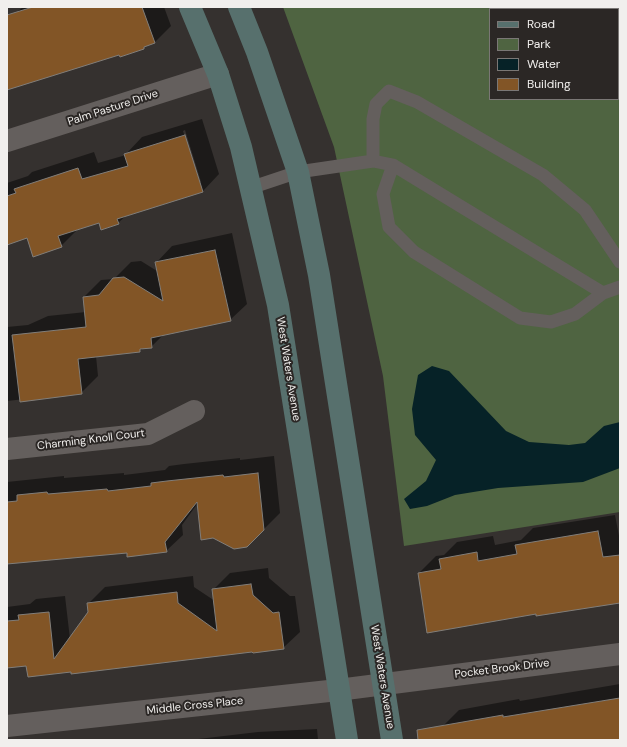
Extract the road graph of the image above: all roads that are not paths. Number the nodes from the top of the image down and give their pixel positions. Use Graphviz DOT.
graph roads {
  1 [pos="190,7"];
  2 [pos="240,7"];
  3 [pos="218,74"];
  4 [pos="7,141"];
  5 [pos="373,161"];
  6 [pos="393,165"];
  7 [pos="298,172"];
  8 [pos="250,188"];
  9 [pos="620,262"];
  10 [pos="620,287"];
  11 [pos="603,293"];
  12 [pos="194,411"];
  13 [pos="7,449"];
  14 [pos="620,654"];
  15 [pos="383,684"];
  16 [pos="338,690"];
  17 [pos="7,726"];
  18 [pos="347,740"];
  19 [pos="392,740"];
  1 -- 3 [label="street, West Waters Avenue"];
  2 -- 7 [label="street, West Waters Avenue"];
  3 -- 4 [label="street, Palm Pasture Drive"];
  3 -- 8 [label="street, West Waters Avenue"];
  5 -- 6 [label="lane"];
  5 -- 7 [label="lane"];
  5 -- 9 [label="lane"];
  6 -- 11 [label="lane"];
  6 -- 11 [label="lane"];
  7 -- 8 [label="lane"];
  7 -- 15 [label="street, West Waters Avenue"];
  8 -- 16 [label="street, West Waters Avenue"];
  10 -- 11 [label="lane"];
  12 -- 13 [label="street, Charming Knoll Court"];
  14 -- 15 [label="street, Pocket Brook Drive"];
  15 -- 16 [label="street, Middle Cross Place"];
  15 -- 19 [label="street, West Waters Avenue"];
  16 -- 17 [label="street, Middle Cross Place"];
  16 -- 18 [label="street, West Waters Avenue"];
}
